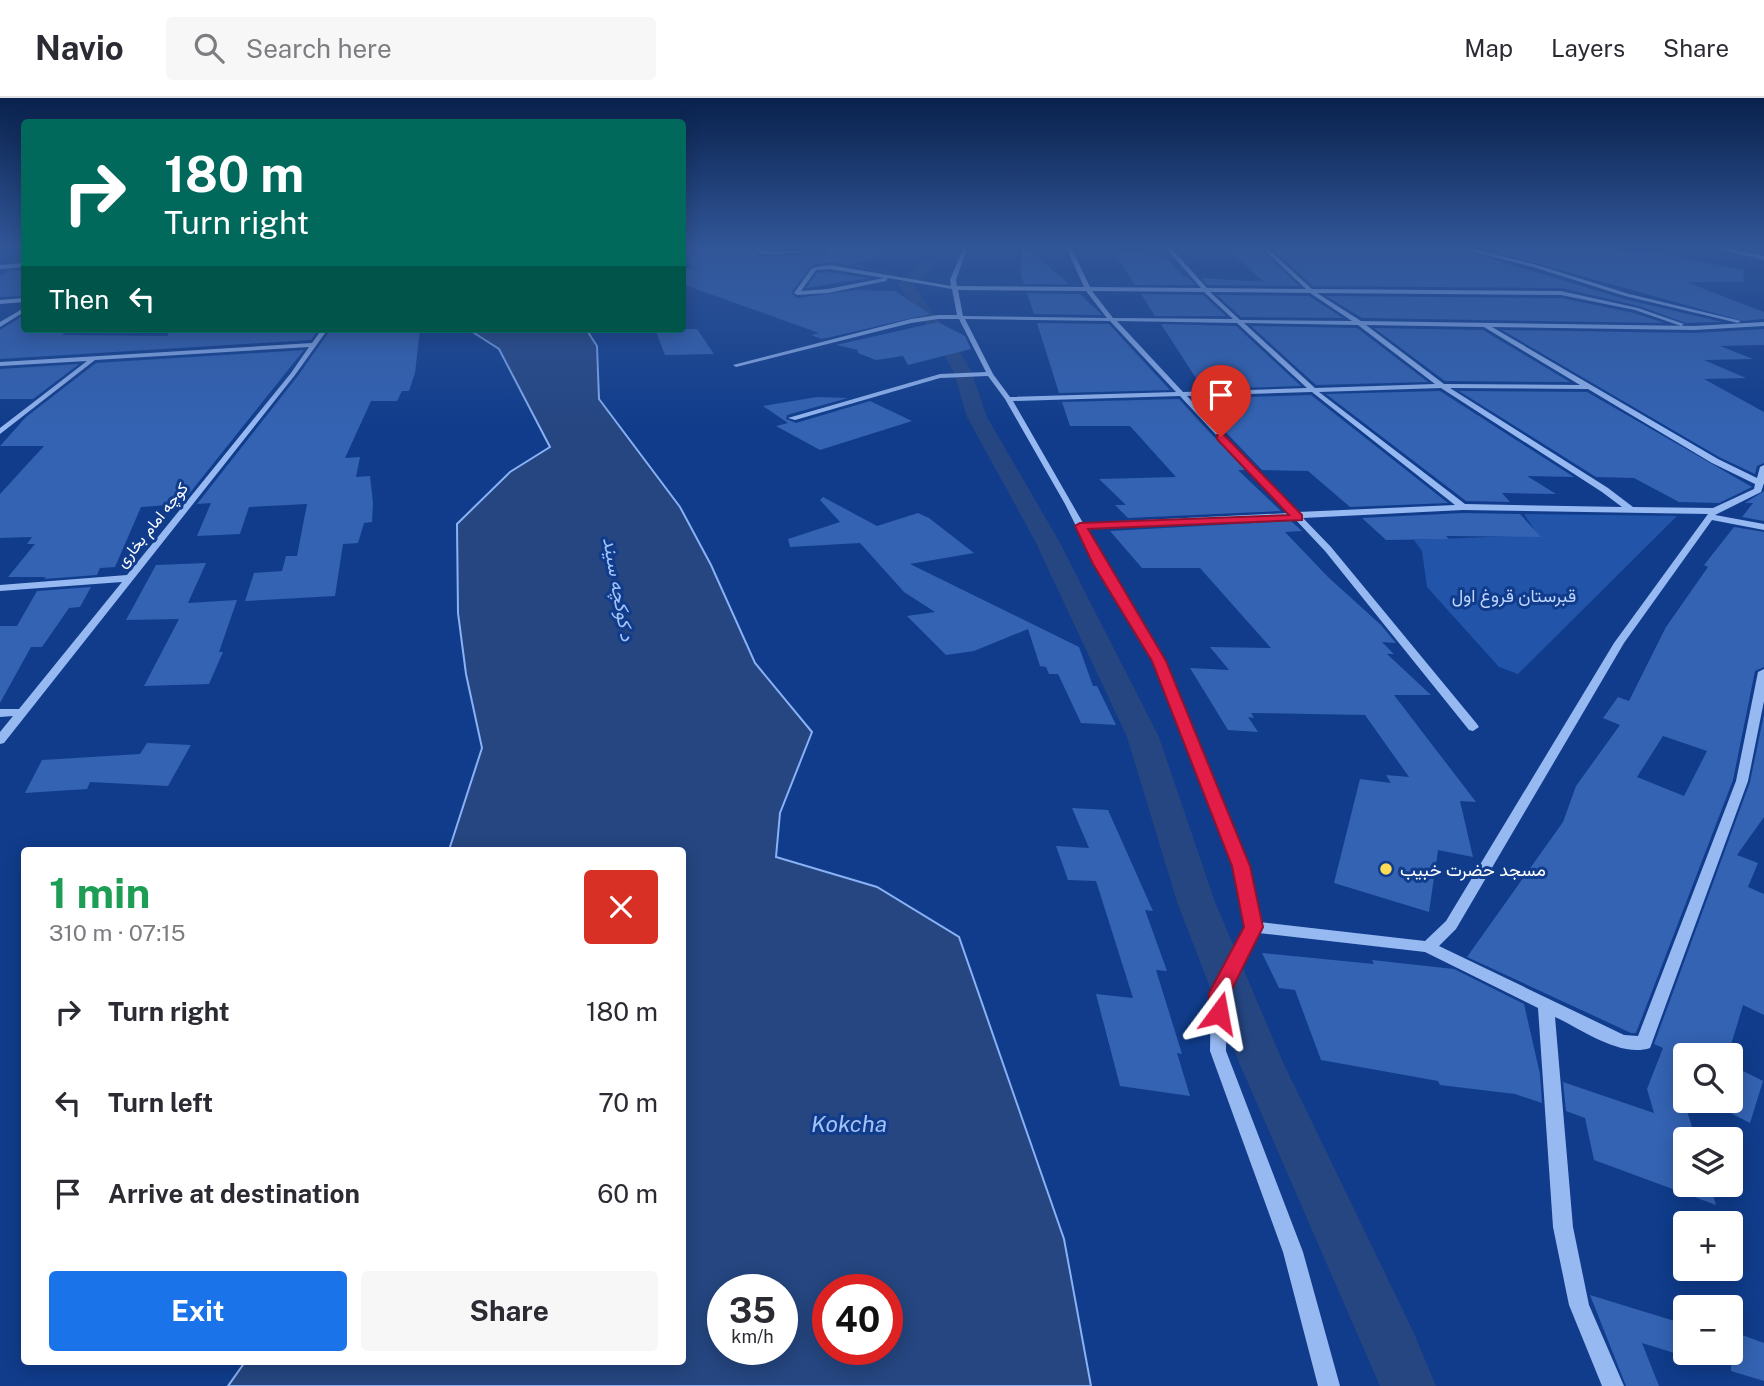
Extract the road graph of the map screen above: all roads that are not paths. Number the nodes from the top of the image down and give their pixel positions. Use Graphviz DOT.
graph roads {
  1 [pos="959,307"];
  2 [pos="1102,307"];
  3 [pos="1225,307"];
  4 [pos="1335,307"];
  5 [pos="1627,307"];
  6 [pos="1677,307"];
  7 [pos="21,312"];
  8 [pos="961,316"];
  9 [pos="1111,319"];
  10 [pos="1240,320"];
  11 [pos="1359,323"];
  12 [pos="1485,324"];
  13 [pos="1764,324"];
  14 [pos="0,325"];
  15 [pos="1752,325"];
  16 [pos="1694,328"];
  17 [pos="323,333"];
  18 [pos="313,345"];
  19 [pos="93,359"];
  20 [pos="0,364"];
  21 [pos="736,365"];
  22 [pos="990,374"];
  23 [pos="940,376"];
  24 [pos="1442,386"];
  25 [pos="1589,387"];
  26 [pos="1314,391"];
  27 [pos="1184,394"];
  28 [pos="1008,399"];
  29 [pos="792,418"];
  30 [pos="0,432"];
  31 [pos="1764,467"];
  32 [pos="1759,482"];
  33 [pos="1464,507"];
  34 [pos="1633,511"];
  35 [pos="1712,514"];
  36 [pos="1298,518"];
  37 [pos="1080,526"];
  38 [pos="1764,527"];
  39 [pos="130,578"];
  40 [pos="0,588"];
  41 [pos="1764,672"];
  42 [pos="23,712"];
  43 [pos="0,713"];
  44 [pos="1473,727"];
  45 [pos="0,740"];
  46 [pos="1254,927"];
  47 [pos="1428,947"];
  48 [pos="1546,1005"];
  49 [pos="1329,1386"];
  50 [pos="1613,1386"];
  1 -- 8 [label="street"];
  2 -- 9 [label="street"];
  3 -- 10 [label="street"];
  4 -- 11 [label="street"];
  5 -- 16 [label="street"];
  6 -- 15 [label="street"];
  7 -- 14 [label="street"];
  8 -- 9 [label="street"];
  8 -- 21 [label="street"];
  8 -- 22 [label="street"];
  9 -- 10 [label="street"];
  9 -- 27 [label="street"];
  10 -- 11 [label="street"];
  10 -- 26 [label="street"];
  11 -- 12 [label="street"];
  11 -- 24 [label="street"];
  12 -- 16 [label="street"];
  12 -- 25 [label="street"];
  13 -- 15 [label="street"];
  15 -- 16 [label="street"];
  17 -- 18 [label="street, کوچه امام بخاری"];
  18 -- 19 [label="street"];
  18 -- 39 [label="street, کوچه امام بخاری"];
  19 -- 20 [label="street"];
  19 -- 30 [label="street"];
  22 -- 23 [label="street"];
  22 -- 28 [label="street"];
  23 -- 29 [label="street"];
  24 -- 25 [label="street"];
  24 -- 26 [label="street"];
  24 -- 34 [label="street"];
  25 -- 32 [label="street"];
  26 -- 27 [label="street"];
  26 -- 33 [label="street"];
  27 -- 28 [label="street"];
  27 -- 36 [label="street"];
  28 -- 37 [label="street"];
  31 -- 32 [label="street"];
  32 -- 35 [label="street"];
  33 -- 34 [label="street"];
  33 -- 36 [label="street"];
  34 -- 35 [label="street"];
  35 -- 38 [label="street"];
  35 -- 47 [label="street"];
  36 -- 37 [label="street"];
  36 -- 44 [label="street"];
  37 -- 46 [label="street"];
  39 -- 40 [label="street"];
  39 -- 42 [label="street, کوچه امام بخاری"];
  41 -- 48 [label="street"];
  42 -- 43 [label="street"];
  42 -- 45 [label="street, کوچه امام بخاری"];
  46 -- 47 [label="street"];
  46 -- 49 [label="street"];
  47 -- 48 [label="street"];
  48 -- 50 [label="street"];
}
